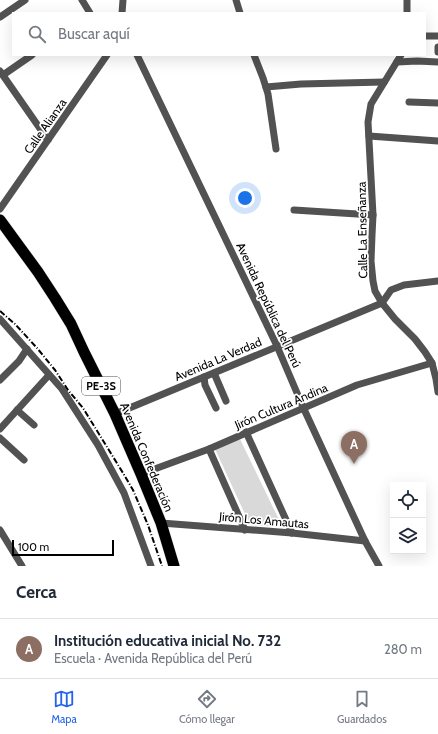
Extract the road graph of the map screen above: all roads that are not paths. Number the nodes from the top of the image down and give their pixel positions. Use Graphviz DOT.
graph roads {
  1 [pos="25,0"];
  2 [pos="82,0"];
  3 [pos="123,0"];
  4 [pos="236,0"];
  5 [pos="408,0"];
  6 [pos="89,12"];
  7 [pos="122,12"];
  8 [pos="240,12"];
  9 [pos="407,12"];
  10 [pos="0,17"];
  11 [pos="426,36"];
  12 [pos="438,36"];
  13 [pos="438,47"];
  14 [pos="438,52"];
  15 [pos="30,56"];
  16 [pos="106,56"];
  17 [pos="137,56"];
  18 [pos="254,56"];
  19 [pos="399,58"];
  20 [pos="419,58"];
  21 [pos="438,62"];
  22 [pos="2,73"];
  23 [pos="384,82"];
  24 [pos="266,87"];
  25 [pos="409,102"];
  26 [pos="438,103"];
  27 [pos="369,136"];
  28 [pos="48,140"];
  29 [pos="438,141"];
  30 [pos="276,150"];
  31 [pos="0,209"];
  32 [pos="294,210"];
  33 [pos="374,215"];
  34 [pos="0,220"];
  35 [pos="438,281"];
  36 [pos="382,303"];
  37 [pos="0,319"];
  38 [pos="277,346"];
  39 [pos="27,349"];
  40 [pos="432,363"];
  41 [pos="214,373"];
  42 [pos="49,375"];
  43 [pos="204,377"];
  44 [pos="0,380"];
  45 [pos="438,392"];
  46 [pos="226,401"];
  47 [pos="216,408"];
  48 [pos="303,408"];
  49 [pos="17,410"];
  50 [pos="115,414"];
  51 [pos="34,425"];
  52 [pos="0,429"];
  53 [pos="246,432"];
  54 [pos="0,438"];
  55 [pos="209,449"];
  56 [pos="24,460"];
  57 [pos="141,474"];
  58 [pos="161,523"];
  59 [pos="0,530"];
  60 [pos="245,530"];
  61 [pos="292,534"];
  62 [pos="365,541"];
  63 [pos="22,566"];
  64 [pos="152,566"];
  65 [pos="174,566"];
  66 [pos="379,566"];
  1 -- 10 [label="street"];
  2 -- 6 [label="street"];
  3 -- 7 [label="street"];
  4 -- 8 [label="street"];
  5 -- 9 [label="street"];
  11 -- 12 [label="street"];
  13 -- 14 [label="street"];
  15 -- 22 [label="street"];
  16 -- 28 [label="street, Calle Alianza"];
  17 -- 38 [label="street, Avenida República del Perú"];
  18 -- 24 [label="street"];
  19 -- 20 [label="street"];
  19 -- 23 [label="street, Calle La Enseñanza"];
  20 -- 21 [label="street"];
  22 -- 28 [label="street"];
  23 -- 24 [label="street"];
  23 -- 27 [label="street, Calle La Enseñanza"];
  24 -- 30 [label="street"];
  25 -- 26 [label="street"];
  27 -- 29 [label="street"];
  27 -- 33 [label="street, Calle La Enseñanza"];
  28 -- 31 [label="street, Calle Alianza"];
  32 -- 33 [label="street"];
  33 -- 36 [label="street, Calle La Enseñanza"];
  34 -- 50 [label="highway, Avenida Confederación / PE-3S"];
  35 -- 36 [label="street, Avenida La Verdad"];
  36 -- 38 [label="street, Avenida La Verdad"];
  36 -- 40 [label="street, Calle La Enseñanza"];
  37 -- 39 [label="street"];
  38 -- 41 [label="street, Avenida La Verdad"];
  38 -- 48 [label="street, Avenida República del Perú"];
  39 -- 42 [label="street"];
  39 -- 44 [label="street"];
  40 -- 45 [label="street, Calle La Enseñanza"];
  40 -- 48 [label="street, Jirón Cultura Andina"];
  41 -- 43 [label="street, Avenida La Verdad"];
  41 -- 46 [label="street"];
  42 -- 49 [label="street"];
  42 -- 64 [label="street"];
  43 -- 47 [label="street"];
  43 -- 50 [label="street, Avenida La Verdad"];
  48 -- 53 [label="street, Jirón Cultura Andina"];
  48 -- 62 [label="street, Avenida República del Perú"];
  49 -- 51 [label="street"];
  49 -- 52 [label="street"];
  50 -- 57 [label="highway, Avenida Confederación / PE-3S"];
  53 -- 55 [label="street, Jirón Cultura Andina"];
  53 -- 61 [label="street"];
  54 -- 56 [label="street"];
  55 -- 57 [label="street, Jirón Cultura Andina"];
  55 -- 60 [label="street"];
  57 -- 58 [label="highway, Avenida Confederación / PE-3S"];
  58 -- 60 [label="street, Jirón Los Amautas"];
  58 -- 65 [label="highway, Avenida Confederación / PE-3S"];
  59 -- 63 [label="street"];
  60 -- 61 [label="street, Jirón Los Amautas"];
  61 -- 62 [label="street, Jirón Los Amautas"];
  62 -- 66 [label="street, Avenida República del Perú"];
}
